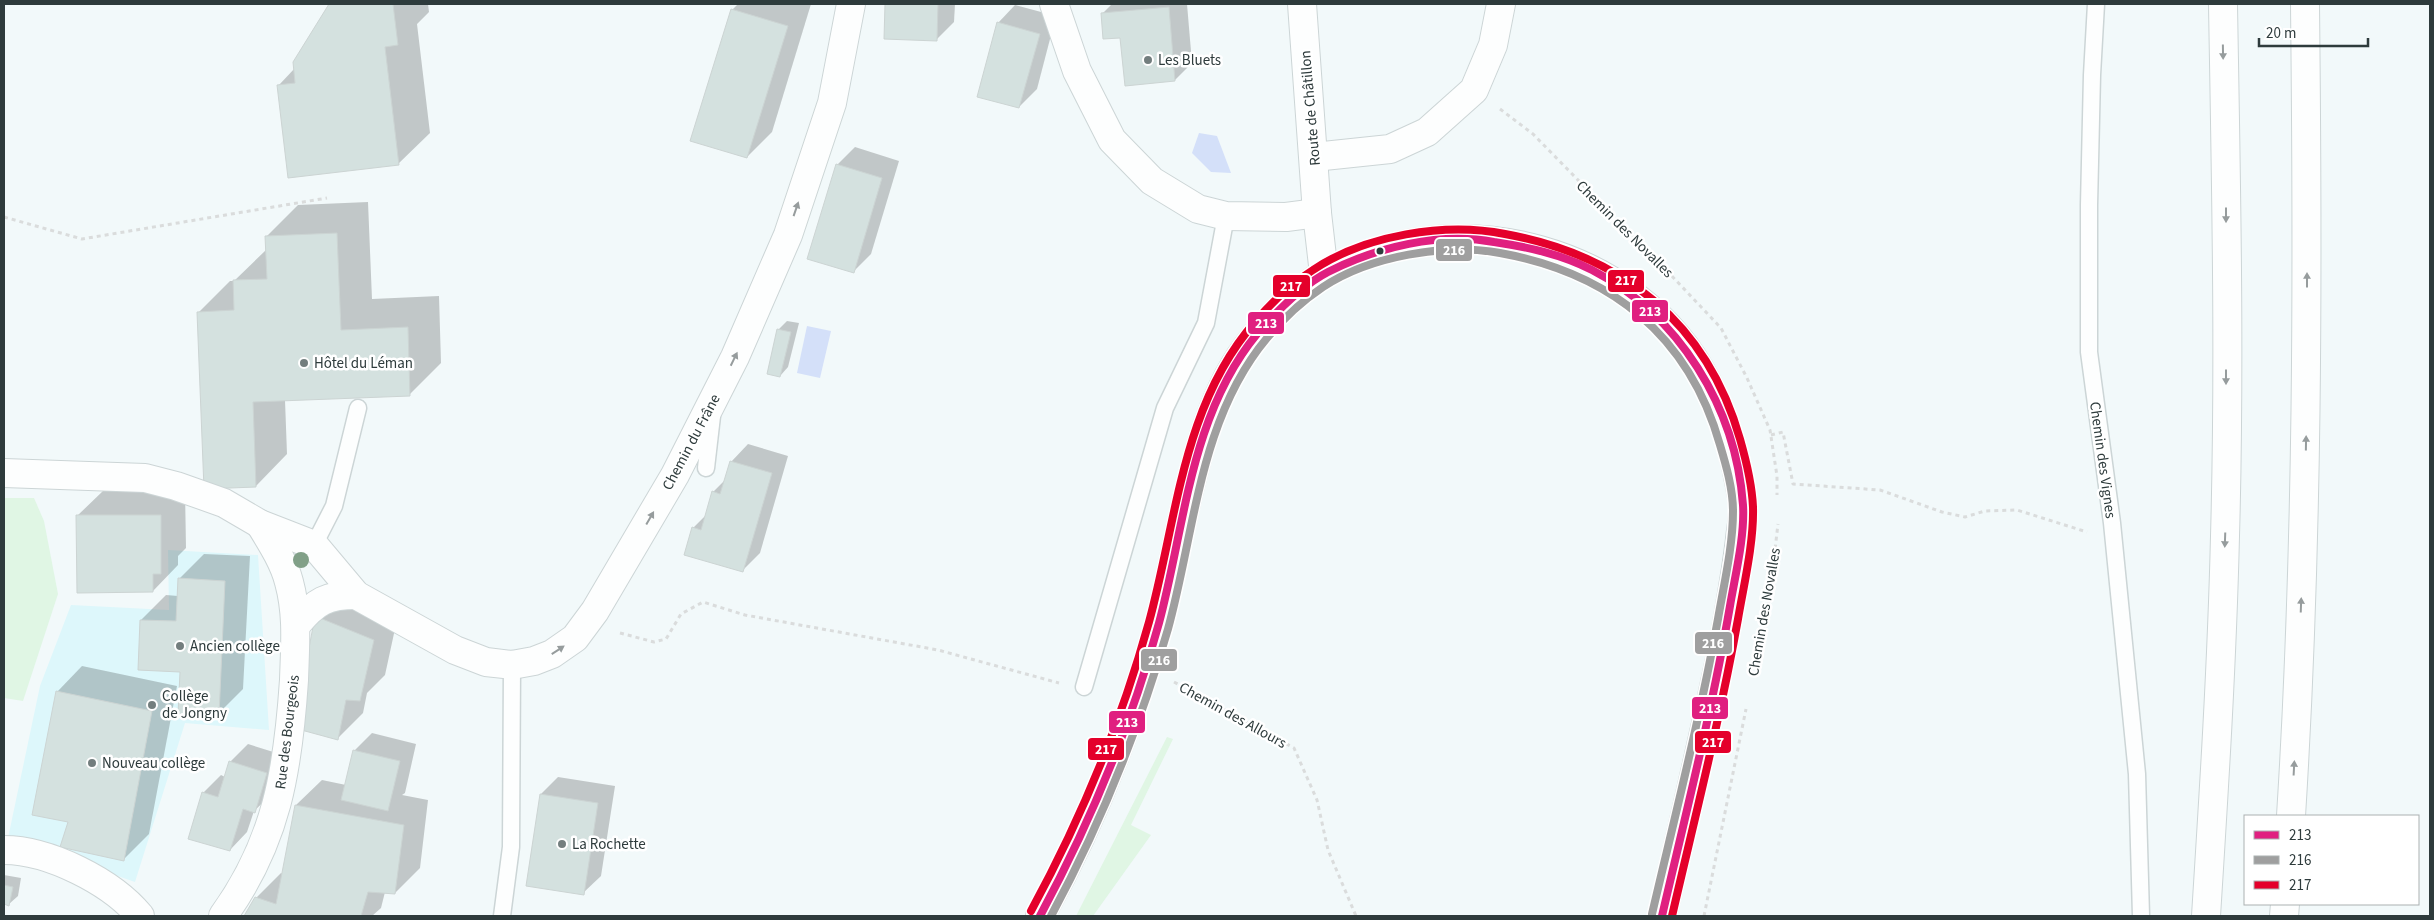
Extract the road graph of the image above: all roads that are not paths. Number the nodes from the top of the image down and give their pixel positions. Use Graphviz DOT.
graph roads {
  1 [pos="851,4"];
  2 [pos="1054,4"];
  3 [pos="1302,4"];
  4 [pos="1501,4"];
  5 [pos="2096,4"];
  6 [pos="2223,4"];
  7 [pos="2305,4"];
  8 [pos="1314,157"];
  9 [pos="1317,213"];
  10 [pos="1226,216"];
  11 [pos="1324,274"];
  12 [pos="715,396"];
  13 [pos="358,408"];
  14 [pos="706,468"];
  15 [pos="4,473"];
  16 [pos="260,524"];
  17 [pos="314,545"];
  18 [pos="356,595"];
  19 [pos="297,624"];
  20 [pos="512,665"];
  21 [pos="1084,687"];
  22 [pos="2291,815"];
  23 [pos="4,850"];
  24 [pos="140,916"];
  25 [pos="223,916"];
  26 [pos="502,916"];
  27 [pos="1040,916"];
  28 [pos="1662,916"];
  29 [pos="2141,916"];
  30 [pos="2206,916"];
  12 -- 1 [label="main road, Chemin du Frâne, one-way"];
  2 -- 10 [label="main road"];
  3 -- 8 [label="main road, Route de Châtillon"];
  4 -- 8 [label="main road"];
  5 -- 29 [label="lane, Chemin des Vignes"];
  6 -- 30 [label="main road, one-way"];
  22 -- 7 [label="main road, one-way"];
  8 -- 9 [label="main road, Route de Châtillon"];
  9 -- 10 [label="main road"];
  9 -- 11 [label="main road"];
  10 -- 21 [label="lane"];
  11 -- 27 [label="main road"];
  11 -- 28 [label="main road"];
  12 -- 14 [label="lane"];
  20 -- 12 [label="main road, Chemin du Frâne, one-way"];
  13 -- 17 [label="lane"];
  15 -- 16 [label="main road"];
  16 -- 17 [label="main road"];
  16 -- 19 [label="main road, Rue des Bourgeois"];
  17 -- 18 [label="main road"];
  18 -- 19 [label="main road"];
  18 -- 20 [label="main road, Chemin du Frâne"];
  19 -- 25 [label="main road, Rue des Bourgeois"];
  20 -- 26 [label="lane"];
  23 -- 24 [label="main road"];
}
